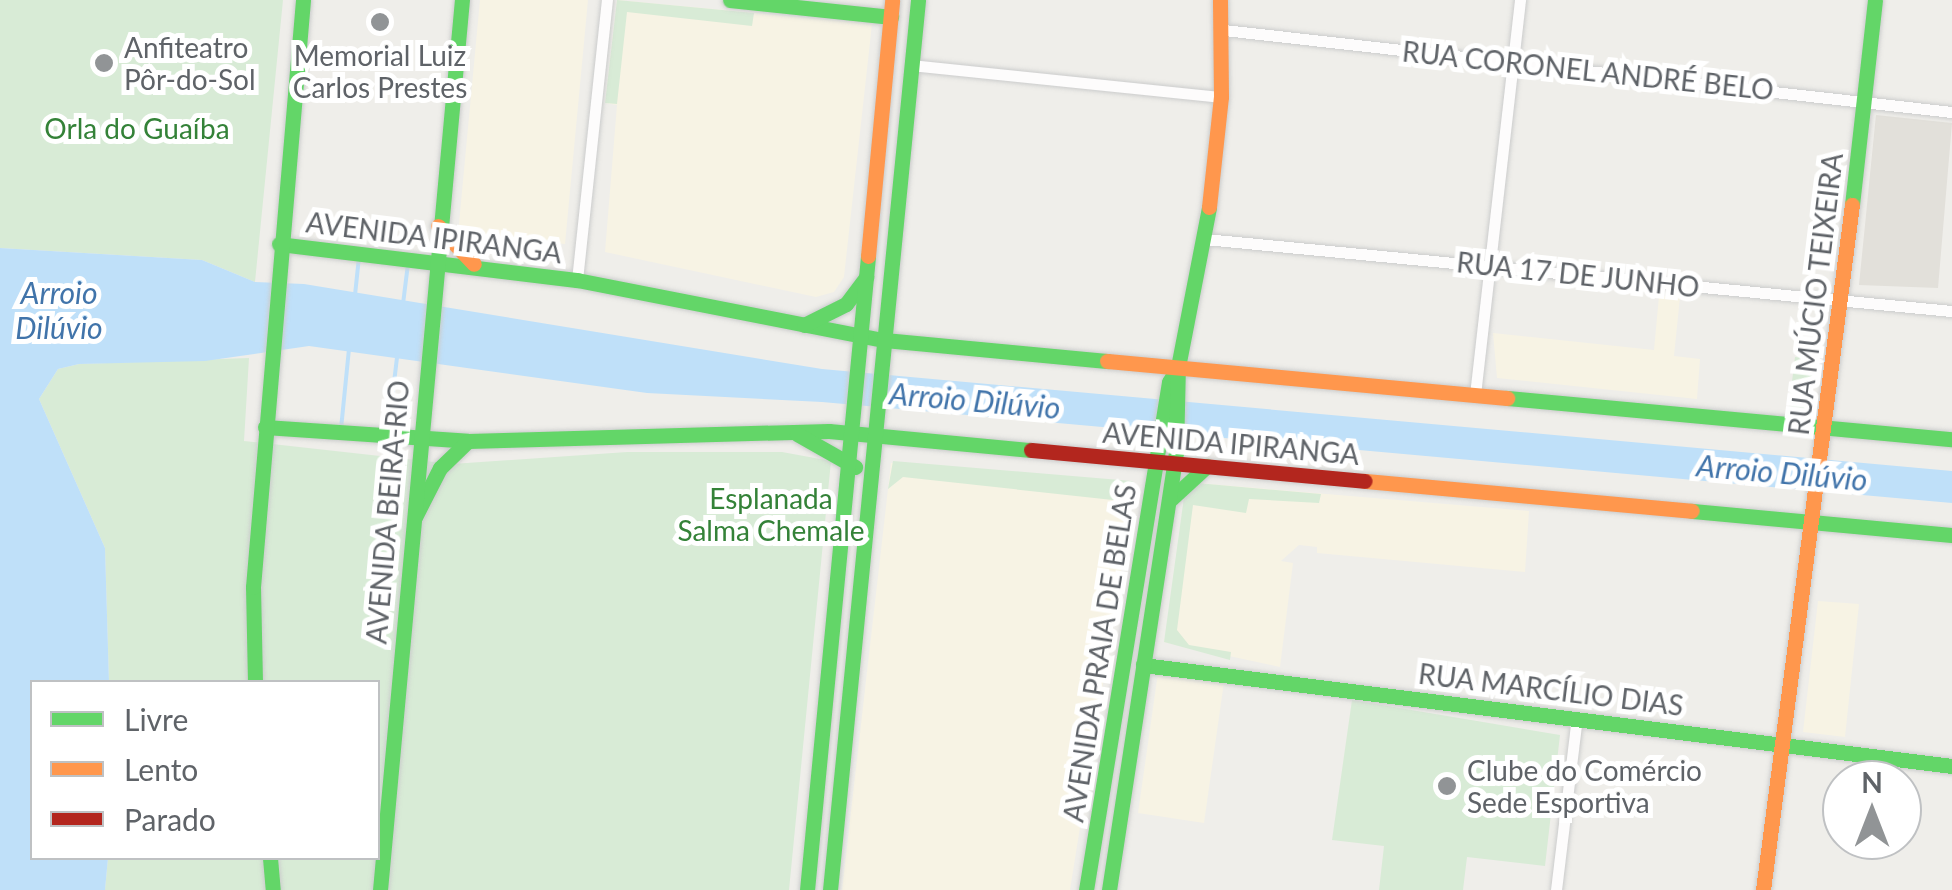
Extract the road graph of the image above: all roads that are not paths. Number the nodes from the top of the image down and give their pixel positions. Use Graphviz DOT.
graph roads {
  1 [pos="303,0"];
  2 [pos="462,0"];
  3 [pos="607,0"];
  4 [pos="730,0"];
  5 [pos="892,0"];
  6 [pos="918,0"];
  7 [pos="1220,0"];
  8 [pos="1520,0"];
  9 [pos="1875,0"];
  10 [pos="740,1"];
  11 [pos="891,17"];
  12 [pos="1224,30"];
  13 [pos="914,37"];
  14 [pos="1513,60"];
  15 [pos="912,65"];
  16 [pos="1220,97"];
  17 [pos="1863,100"];
  18 [pos="1952,112"];
  19 [pos="438,226"];
  20 [pos="1205,239"];
  21 [pos="279,244"];
  22 [pos="434,258"];
  23 [pos="474,264"];
  24 [pos="1488,265"];
  25 [pos="868,273"];
  26 [pos="577,280"];
  27 [pos="1842,300"];
  28 [pos="1952,311"];
  29 [pos="803,325"];
  30 [pos="862,337"];
  31 [pos="884,340"];
  32 [pos="1176,377"];
  33 [pos="1475,395"];
  34 [pos="264,427"];
  35 [pos="794,432"];
  36 [pos="854,433"];
  37 [pos="875,435"];
  38 [pos="1824,436"];
  39 [pos="1952,439"];
  40 [pos="417,440"];
  41 [pos="468,441"];
  42 [pos="1158,453"];
  43 [pos="1176,455"];
  44 [pos="851,463"];
  45 [pos="1207,466"];
  46 [pos="870,481"];
  47 [pos="1168,502"];
  48 [pos="1813,523"];
  49 [pos="410,525"];
  50 [pos="1952,535"];
  51 [pos="1143,665"];
  52 [pos="255,680"];
  53 [pos="1576,717"];
  54 [pos="1782,744"];
  55 [pos="1952,766"];
  56 [pos="270,860"];
  57 [pos="273,890"];
  58 [pos="380,890"];
  59 [pos="808,890"];
  60 [pos="830,890"];
  61 [pos="1086,890"];
  62 [pos="1110,890"];
  63 [pos="1556,890"];
  64 [pos="1763,890"];
  1 -- 21 [label="main road"];
  2 -- 19 [label="main road, AVENIDA BEIRA-RIO"];
  3 -- 26 [label="street"];
  4 -- 10 [label="main road"];
  5 -- 11 [label="main road"];
  6 -- 13 [label="main road"];
  7 -- 12 [label="main road, AVENIDA PRAIA DE BELAS"];
  8 -- 14 [label="street"];
  9 -- 17 [label="main road, RUA MÚCIO TEIXEIRA"];
  10 -- 11 [label="main road"];
  11 -- 13 [label="main road"];
  11 -- 25 [label="main road"];
  12 -- 14 [label="street, RUA CORONEL ANDRÉ BELO"];
  12 -- 16 [label="main road, AVENIDA PRAIA DE BELAS"];
  13 -- 15 [label="main road"];
  14 -- 17 [label="street, RUA CORONEL ANDRÉ BELO"];
  14 -- 24 [label="street"];
  15 -- 16 [label="street"];
  15 -- 31 [label="main road"];
  16 -- 20 [label="main road, AVENIDA PRAIA DE BELAS"];
  17 -- 18 [label="street, RUA CORONEL ANDRÉ BELO"];
  17 -- 27 [label="main road, RUA MÚCIO TEIXEIRA"];
  19 -- 22 [label="main road, AVENIDA BEIRA-RIO"];
  19 -- 23 [label="main road"];
  20 -- 24 [label="street, RUA 17 DE JUNHO"];
  20 -- 32 [label="main road, AVENIDA PRAIA DE BELAS"];
  21 -- 22 [label="main road, AVENIDA IPIRANGA"];
  21 -- 34 [label="main road"];
  22 -- 23 [label="main road, AVENIDA IPIRANGA"];
  22 -- 40 [label="main road, AVENIDA BEIRA-RIO"];
  23 -- 26 [label="main road, AVENIDA IPIRANGA"];
  24 -- 27 [label="street, RUA 17 DE JUNHO"];
  24 -- 33 [label="street"];
  25 -- 29 [label="main road"];
  25 -- 30 [label="main road"];
  26 -- 29 [label="main road, AVENIDA IPIRANGA"];
  27 -- 28 [label="street, RUA 17 DE JUNHO"];
  27 -- 38 [label="main road, RUA MÚCIO TEIXEIRA"];
  29 -- 30 [label="main road, AVENIDA IPIRANGA"];
  30 -- 31 [label="main road, AVENIDA IPIRANGA"];
  30 -- 36 [label="main road"];
  31 -- 32 [label="main road, AVENIDA IPIRANGA"];
  31 -- 37 [label="main road"];
  32 -- 33 [label="main road, AVENIDA IPIRANGA"];
  32 -- 42 [label="main road, AVENIDA PRAIA DE BELAS"];
  32 -- 43 [label="main road, AVENIDA PRAIA DE BELAS"];
  33 -- 38 [label="main road, AVENIDA IPIRANGA"];
  34 -- 40 [label="main road, AVENIDA IPIRANGA"];
  34 -- 52 [label="main road"];
  35 -- 36 [label="main road, AVENIDA IPIRANGA"];
  35 -- 41 [label="main road, AVENIDA IPIRANGA"];
  35 -- 44 [label="main road"];
  36 -- 37 [label="main road, AVENIDA IPIRANGA"];
  36 -- 44 [label="main road"];
  37 -- 42 [label="main road, AVENIDA IPIRANGA"];
  37 -- 46 [label="main road"];
  38 -- 39 [label="main road, AVENIDA IPIRANGA"];
  38 -- 48 [label="main road, RUA MÚCIO TEIXEIRA"];
  40 -- 41 [label="main road, AVENIDA IPIRANGA"];
  40 -- 49 [label="main road, AVENIDA BEIRA-RIO"];
  41 -- 49 [label="main road"];
  42 -- 43 [label="main road, AVENIDA IPIRANGA"];
  42 -- 61 [label="main road, AVENIDA PRAIA DE BELAS"];
  43 -- 45 [label="main road, AVENIDA IPIRANGA"];
  43 -- 47 [label="main road, AVENIDA PRAIA DE BELAS"];
  44 -- 46 [label="main road"];
  44 -- 59 [label="main road"];
  45 -- 47 [label="main road"];
  45 -- 48 [label="main road, AVENIDA IPIRANGA"];
  46 -- 60 [label="main road"];
  47 -- 51 [label="main road, AVENIDA PRAIA DE BELAS"];
  48 -- 50 [label="main road, AVENIDA IPIRANGA"];
  48 -- 54 [label="main road, RUA MÚCIO TEIXEIRA"];
  49 -- 58 [label="main road, AVENIDA BEIRA-RIO"];
  51 -- 53 [label="main road, RUA MARCÍLIO DIAS"];
  51 -- 62 [label="main road, AVENIDA PRAIA DE BELAS"];
  53 -- 54 [label="main road, RUA MARCÍLIO DIAS"];
  53 -- 63 [label="street"];
  54 -- 55 [label="main road, RUA MARCÍLIO DIAS"];
  54 -- 64 [label="main road, RUA MÚCIO TEIXEIRA"];
  56 -- 57 [label="main road"];
}
